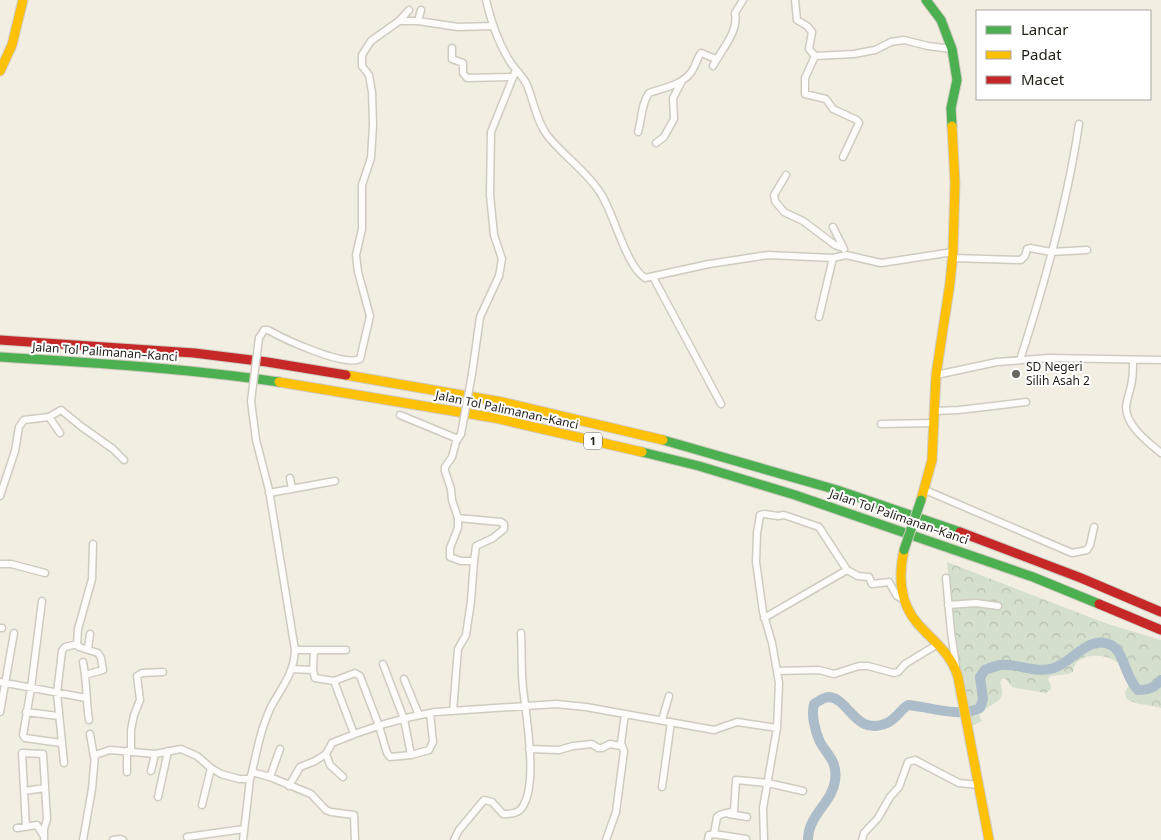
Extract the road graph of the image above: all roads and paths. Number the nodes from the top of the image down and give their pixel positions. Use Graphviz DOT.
graph roads {
  1 [pos="23,0"];
  2 [pos="486,0"];
  3 [pos="743,0"];
  4 [pos="795,0"];
  5 [pos="926,0"];
  6 [pos="409,10"];
  7 [pos="420,10"];
  8 [pos="399,21"];
  9 [pos="418,21"];
  10 [pos="494,26"];
  11 [pos="452,48"];
  12 [pos="952,49"];
  13 [pos="815,56"];
  14 [pos="516,70"];
  15 [pos="0,71"];
  16 [pos="513,77"];
  17 [pos="682,81"];
  18 [pos="1079,124"];
  19 [pos="638,132"];
  20 [pos="656,143"];
  21 [pos="843,157"];
  22 [pos="786,175"];
  23 [pos="832,227"];
  24 [pos="1087,250"];
  25 [pos="845,251"];
  26 [pos="1051,252"];
  27 [pos="953,255"];
  28 [pos="833,258"];
  29 [pos="653,277"];
  30 [pos="819,317"];
  31 [pos="0,340"];
  32 [pos="0,357"];
  33 [pos="1020,360"];
  34 [pos="1161,360"];
  35 [pos="1133,361"];
  36 [pos="936,375"];
  37 [pos="1026,402"];
  38 [pos="722,404"];
  39 [pos="935,411"];
  40 [pos="400,415"];
  41 [pos="49,417"];
  42 [pos="934,422"];
  43 [pos="881,424"];
  44 [pos="60,433"];
  45 [pos="459,436"];
  46 [pos="1161,453"];
  47 [pos="124,460"];
  48 [pos="290,478"];
  49 [pos="335,481"];
  50 [pos="292,489"];
  51 [pos="924,490"];
  52 [pos="269,493"];
  53 [pos="0,496"];
  54 [pos="458,518"];
  55 [pos="1094,527"];
  56 [pos="93,544"];
  57 [pos="474,561"];
  58 [pos="0,564"];
  59 [pos="847,570"];
  60 [pos="45,573"];
  61 [pos="946,578"];
  62 [pos="904,600"];
  63 [pos="42,601"];
  64 [pos="948,605"];
  65 [pos="998,606"];
  66 [pos="1161,612"];
  67 [pos="764,618"];
  68 [pos="1161,630"];
  69 [pos="14,633"];
  70 [pos="521,633"];
  71 [pos="90,634"];
  72 [pos="77,644"];
  73 [pos="938,644"];
  74 [pos="88,649"];
  75 [pos="295,650"];
  76 [pos="314,650"];
  77 [pos="346,650"];
  78 [pos="83,662"];
  79 [pos="383,664"];
  80 [pos="292,669"];
  81 [pos="313,670"];
  82 [pos="957,671"];
  83 [pos="163,672"];
  84 [pos="777,672"];
  85 [pos="85,675"];
  86 [pos="404,679"];
  87 [pos="334,681"];
  88 [pos="2,682"];
  89 [pos="31,688"];
  90 [pos="57,693"];
  91 [pos="669,696"];
  92 [pos="86,698"];
  93 [pos="526,705"];
  94 [pos="453,711"];
  95 [pos="0,712"];
  96 [pos="26,712"];
  97 [pos="430,713"];
  98 [pos="626,714"];
  99 [pos="419,715"];
  100 [pos="58,716"];
  101 [pos="404,719"];
  102 [pos="88,720"];
  103 [pos="662,720"];
  104 [pos="671,722"];
  105 [pos="379,726"];
  106 [pos="777,728"];
  107 [pos="90,734"];
  108 [pos="354,734"];
  109 [pos="61,743"];
  110 [pos="621,746"];
  111 [pos="529,749"];
  112 [pos="280,750"];
  113 [pos="129,751"];
  114 [pos="168,751"];
  115 [pos="155,754"];
  116 [pos="326,754"];
  117 [pos="411,755"];
  118 [pos="94,757"];
  119 [pos="64,763"];
  120 [pos="211,768"];
  121 [pos="151,771"];
  122 [pos="127,772"];
  123 [pos="252,772"];
  124 [pos="270,777"];
  125 [pos="343,777"];
  126 [pos="250,779"];
  127 [pos="768,783"];
  128 [pos="979,785"];
  129 [pos="289,786"];
  130 [pos="662,787"];
  131 [pos="45,788"];
  132 [pos="24,791"];
  133 [pos="803,791"];
  134 [pos="158,797"];
  135 [pos="202,805"];
  136 [pos="729,814"];
  137 [pos="747,817"];
  138 [pos="26,826"];
  139 [pos="17,828"];
  140 [pos="244,830"];
  141 [pos="220,832"];
  142 [pos="714,834"];
  143 [pos="188,836"];
  144 [pos="43,838"];
  145 [pos="742,839"];
  146 [pos="83,840"];
  147 [pos="113,840"];
  148 [pos="123,840"];
  149 [pos="221,840"];
  150 [pos="243,840"];
  151 [pos="355,840"];
  152 [pos="454,840"];
  153 [pos="606,840"];
  154 [pos="708,840"];
  155 [pos="764,840"];
  156 [pos="862,840"];
  157 [pos="989,840"];
  1 -- 15 [label="main road"];
  2 -- 10 [label="street"];
  3 -- 17 [label="street"];
  4 -- 13 [label="street"];
  5 -- 12 [label="main road"];
  6 -- 8 [label="street"];
  7 -- 9 [label="street"];
  8 -- 9 [label="street"];
  8 -- 52 [label="street, bridge"];
  9 -- 10 [label="street"];
  10 -- 14 [label="street"];
  11 -- 16 [label="street"];
  12 -- 13 [label="street"];
  12 -- 27 [label="main road"];
  13 -- 21 [label="street"];
  14 -- 16 [label="street"];
  14 -- 29 [label="street"];
  16 -- 45 [label="street, bridge"];
  17 -- 19 [label="street"];
  17 -- 20 [label="street"];
  18 -- 26 [label="street"];
  22 -- 25 [label="street"];
  23 -- 25 [label="street"];
  24 -- 26 [label="street"];
  25 -- 27 [label="street"];
  25 -- 28 [label="street"];
  26 -- 27 [label="street"];
  26 -- 33 [label="street"];
  27 -- 36 [label="main road"];
  28 -- 29 [label="street"];
  28 -- 30 [label="street"];
  29 -- 38 [label="street"];
  31 -- 66 [label="main road, Jalan Tol Palimanan–Kanci / 1"];
  32 -- 68 [label="main road, Jalan Tol Palimanan–Kanci / 1"];
  33 -- 35 [label="street"];
  33 -- 36 [label="street"];
  34 -- 35 [label="street"];
  35 -- 46 [label="street"];
  36 -- 39 [label="main road"];
  37 -- 39 [label="street"];
  39 -- 42 [label="main road"];
  40 -- 45 [label="street"];
  41 -- 44 [label="street"];
  41 -- 47 [label="street"];
  41 -- 53 [label="street"];
  42 -- 43 [label="street"];
  42 -- 51 [label="main road"];
  45 -- 54 [label="street"];
  48 -- 50 [label="street"];
  49 -- 50 [label="street"];
  50 -- 52 [label="street"];
  51 -- 55 [label="street"];
  51 -- 62 [label="main road, bridge"];
  52 -- 75 [label="street"];
  54 -- 57 [label="street"];
  54 -- 57 [label="street"];
  56 -- 72 [label="street"];
  57 -- 94 [label="street"];
  58 -- 60 [label="street"];
  59 -- 62 [label="street"];
  59 -- 67 [label="street"];
  59 -- 67 [label="street"];
  61 -- 64 [label="street"];
  62 -- 73 [label="main road"];
  63 -- 89 [label="street"];
  64 -- 65 [label="street"];
  64 -- 82 [label="street"];
  67 -- 84 [label="street"];
  69 -- 88 [label="street"];
  70 -- 93 [label="street"];
  71 -- 74 [label="street"];
  72 -- 74 [label="street"];
  72 -- 90 [label="street"];
  73 -- 82 [label="main road"];
  73 -- 84 [label="street"];
  74 -- 85 [label="street"];
  75 -- 76 [label="street"];
  75 -- 80 [label="street"];
  76 -- 77 [label="street"];
  76 -- 81 [label="street"];
  78 -- 85 [label="street"];
  79 -- 101 [label="street"];
  80 -- 81 [label="street"];
  80 -- 123 [label="street"];
  81 -- 87 [label="street"];
  82 -- 128 [label="main road"];
  83 -- 113 [label="street"];
  84 -- 106 [label="street"];
  85 -- 92 [label="street"];
  86 -- 99 [label="street"];
  87 -- 105 [label="street"];
  87 -- 108 [label="street"];
  88 -- 89 [label="street"];
  88 -- 95 [label="street"];
  89 -- 90 [label="street"];
  89 -- 96 [label="street"];
  90 -- 92 [label="street"];
  90 -- 100 [label="street"];
  91 -- 103 [label="street"];
  92 -- 102 [label="street"];
  93 -- 94 [label="street"];
  93 -- 98 [label="street"];
  93 -- 111 [label="street"];
  94 -- 97 [label="street"];
  96 -- 100 [label="street"];
  96 -- 109 [label="street"];
  97 -- 99 [label="street"];
  97 -- 117 [label="street"];
  98 -- 103 [label="street"];
  98 -- 110 [label="street"];
  99 -- 101 [label="street"];
  100 -- 109 [label="street"];
  101 -- 105 [label="street"];
  101 -- 117 [label="street"];
  103 -- 104 [label="street"];
  104 -- 106 [label="street"];
  104 -- 130 [label="street"];
  105 -- 108 [label="street"];
  105 -- 117 [label="street"];
  106 -- 127 [label="street"];
  107 -- 118 [label="street"];
  108 -- 116 [label="street"];
  109 -- 119 [label="street"];
  110 -- 111 [label="street"];
  110 -- 153 [label="street"];
  111 -- 152 [label="street"];
  112 -- 124 [label="street"];
  113 -- 115 [label="street"];
  113 -- 118 [label="street"];
  113 -- 122 [label="street"];
  114 -- 115 [label="street"];
  114 -- 120 [label="street"];
  114 -- 134 [label="street"];
  115 -- 121 [label="street"];
  116 -- 125 [label="street"];
  116 -- 129 [label="street"];
  118 -- 146 [label="street"];
  120 -- 126 [label="street"];
  120 -- 135 [label="street"];
  123 -- 124 [label="street"];
  123 -- 126 [label="street"];
  124 -- 129 [label="street"];
  126 -- 140 [label="street"];
  127 -- 133 [label="street"];
  127 -- 136 [label="street"];
  127 -- 155 [label="street"];
  128 -- 156 [label="street"];
  128 -- 157 [label="main road"];
  129 -- 151 [label="street"];
  131 -- 132 [label="street"];
  131 -- 132 [label="street"];
  131 -- 144 [label="street"];
  132 -- 138 [label="street"];
  136 -- 137 [label="street"];
  136 -- 142 [label="street"];
  138 -- 139 [label="street"];
  138 -- 144 [label="street"];
  140 -- 141 [label="street"];
  140 -- 150 [label="street"];
  141 -- 143 [label="street"];
  141 -- 149 [label="street"];
  142 -- 145 [label="street"];
  142 -- 154 [label="street"];
  147 -- 148 [label="street"];
}
